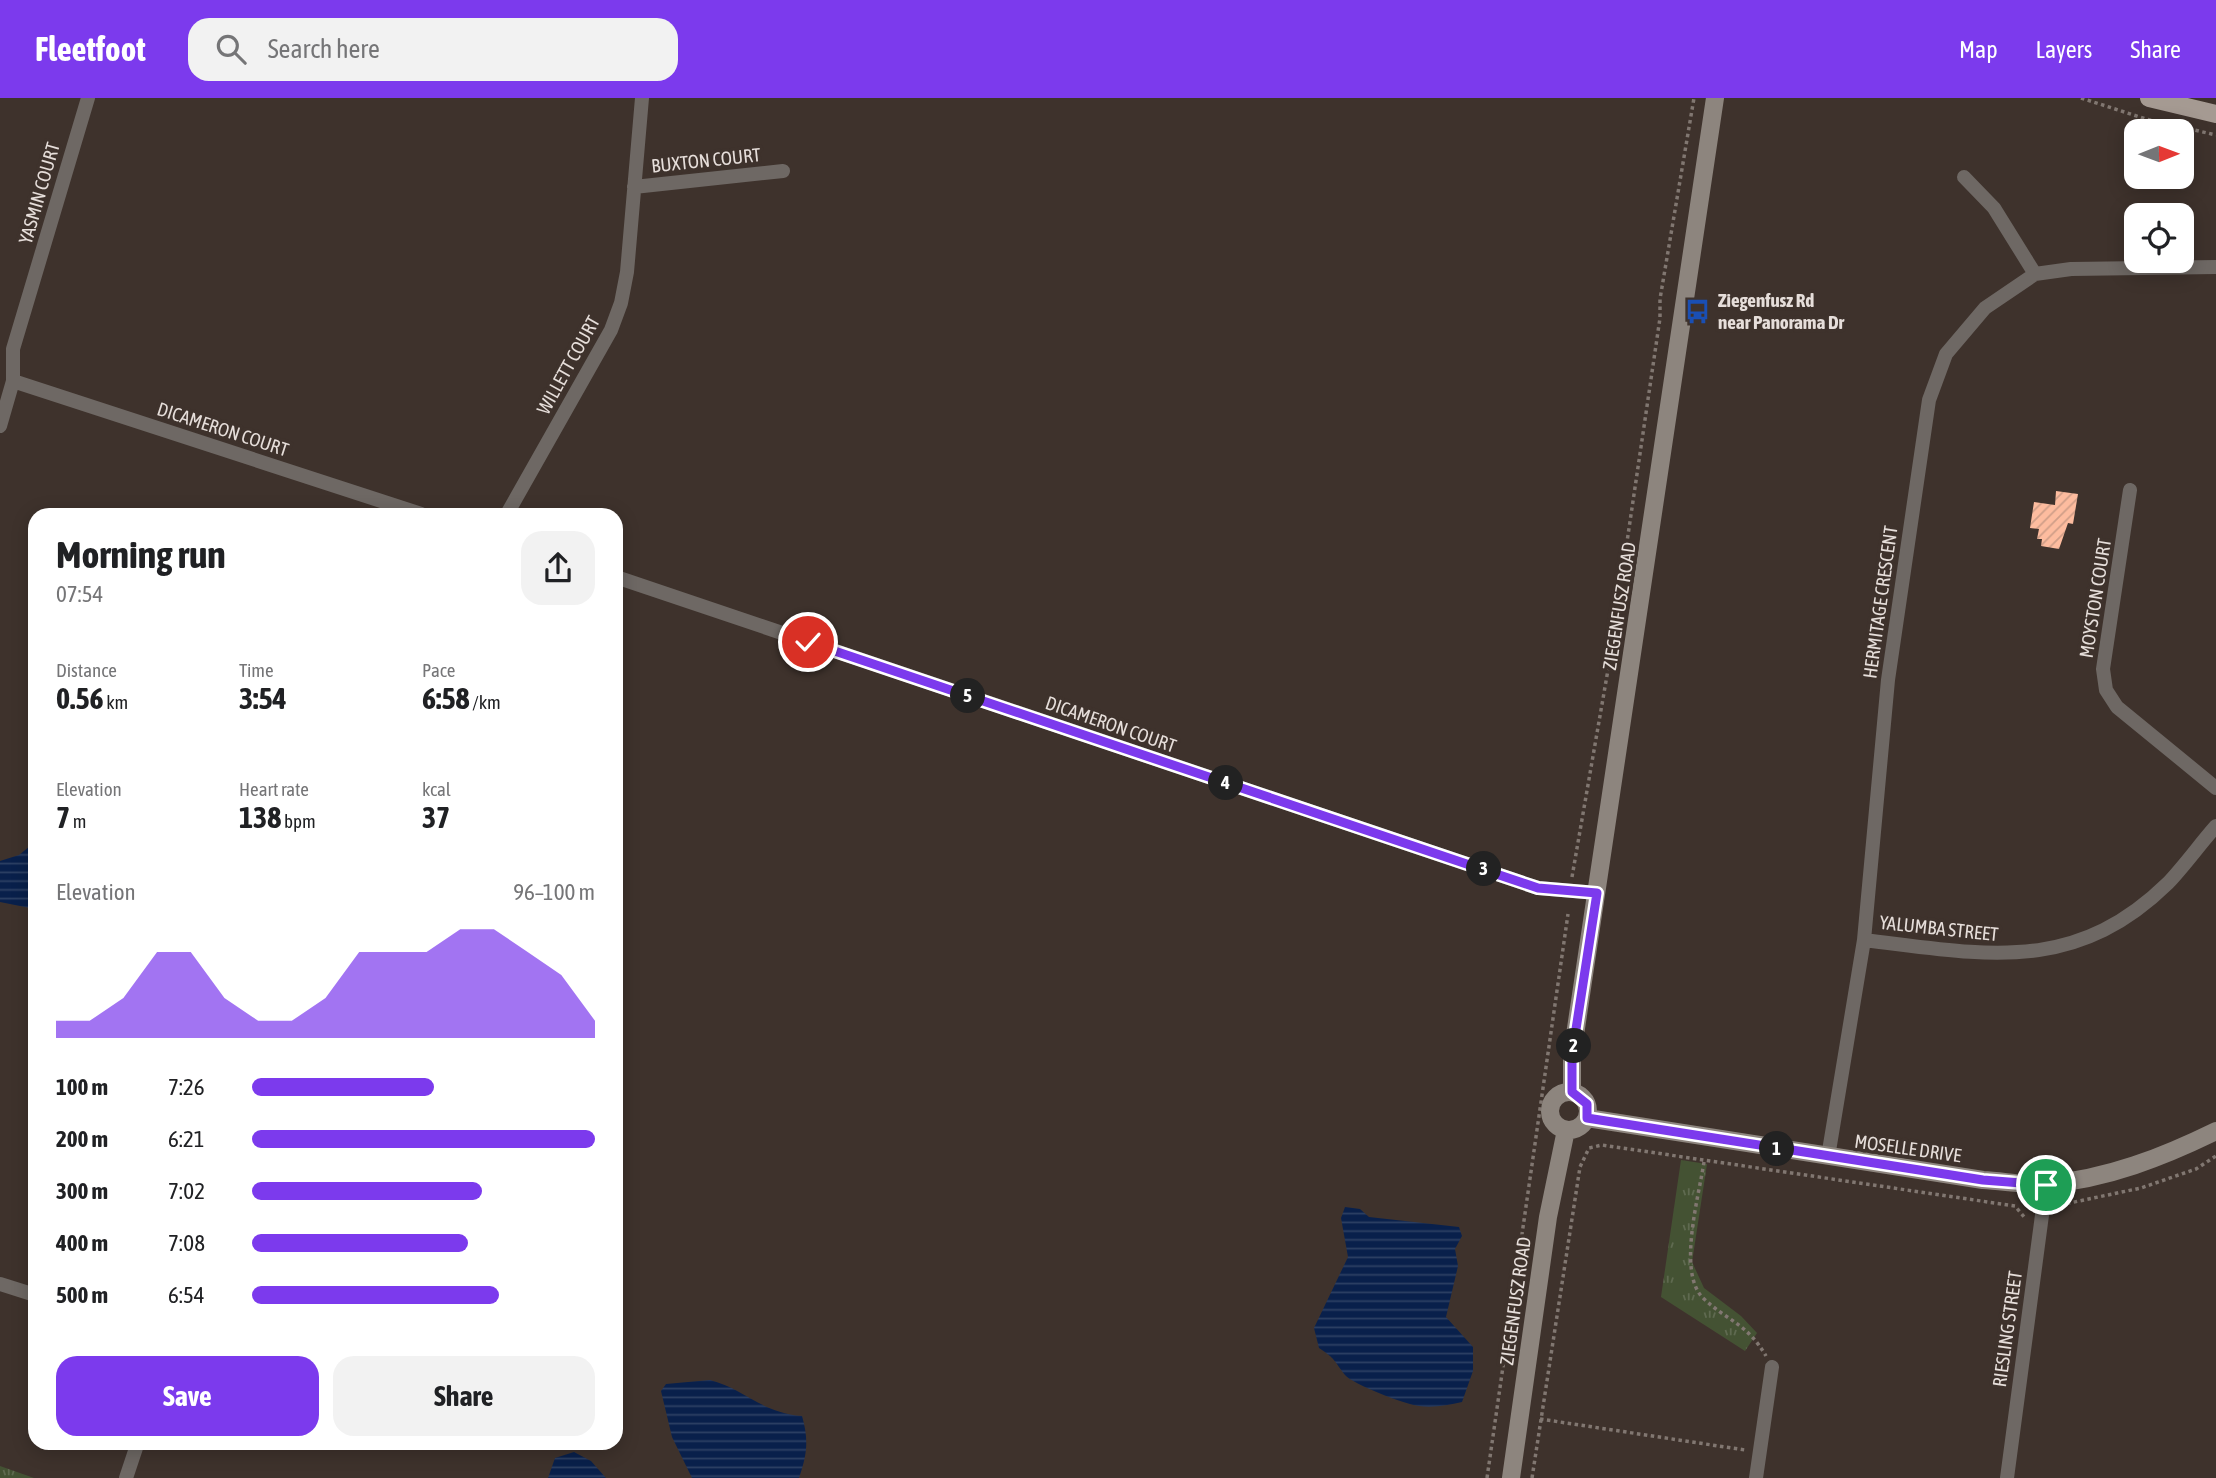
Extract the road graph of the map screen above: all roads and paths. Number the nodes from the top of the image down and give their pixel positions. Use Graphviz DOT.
graph roads {
  1 [pos="88,98"];
  2 [pos="642,98"];
  3 [pos="1694,98"];
  4 [pos="1715,98"];
  5 [pos="1721,98"];
  6 [pos="2081,98"];
  7 [pos="2149,98"];
  8 [pos="2216,114"];
  9 [pos="1713,127"];
  10 [pos="2216,135"];
  11 [pos="783,171"];
  12 [pos="1964,177"];
  13 [pos="634,187"];
  14 [pos="2216,267"];
  15 [pos="2035,274"];
  16 [pos="13,381"];
  17 [pos="0,426"];
  18 [pos="2130,491"];
  19 [pos="403,508"];
  20 [pos="508,508"];
  21 [pos="623,579"];
  22 [pos="2216,789"];
  23 [pos="2216,825"];
  24 [pos="1572,879"];
  25 [pos="1597,893"];
  26 [pos="1568,914"];
  27 [pos="1864,940"];
  28 [pos="1572,1092"];
  29 [pos="1587,1118"];
  30 [pos="1566,1130"];
  31 [pos="2216,1131"];
  32 [pos="2216,1156"];
  33 [pos="1828,1157"];
  34 [pos="1704,1162"];
  35 [pos="2046,1185"];
  36 [pos="2055,1211"];
  37 [pos="2041,1221"];
  38 [pos="0,1284"];
  39 [pos="28,1293"];
  40 [pos="1772,1367"];
  41 [pos="1540,1419"];
  42 [pos="135,1450"];
  43 [pos="1759,1452"];
  44 [pos="126,1478"];
  45 [pos="1487,1478"];
  46 [pos="1511,1478"];
  47 [pos="1532,1478"];
  48 [pos="1756,1478"];
  49 [pos="2007,1478"];
  1 -- 16 [label="street, YASMIN COURT"];
  2 -- 13 [label="street, WILLETT COURT"];
  3 -- 24 [label="path"];
  4 -- 9 [label="street, ZIEGENFUSZ ROAD"];
  5 -- 9 [label="street, ZIEGENFUSZ ROAD"];
  6 -- 10 [label="path"];
  7 -- 8 [label="main road"];
  9 -- 25 [label="street, ZIEGENFUSZ ROAD"];
  11 -- 13 [label="street, BUXTON COURT"];
  12 -- 15 [label="street"];
  13 -- 20 [label="street, WILLETT COURT"];
  14 -- 15 [label="street, HERMITAGE CRESCENT"];
  15 -- 27 [label="street, HERMITAGE CRESCENT"];
  16 -- 17 [label="street, YASMIN COURT"];
  16 -- 19 [label="street, DICAMERON COURT"];
  18 -- 22 [label="street, MOYSTON COURT"];
  21 -- 25 [label="street, DICAMERON COURT"];
  23 -- 27 [label="street, YALUMBA STREET"];
  25 -- 28 [label="street, ZIEGENFUSZ ROAD"];
  26 -- 45 [label="path"];
  27 -- 33 [label="street, HERMITAGE CRESCENT"];
  28 -- 29 [label="street"];
  28 -- 30 [label="street"];
  29 -- 30 [label="street"];
  29 -- 33 [label="street, MOSELLE DRIVE"];
  30 -- 46 [label="street, ZIEGENFUSZ ROAD"];
  31 -- 35 [label="street, MOSELLE DRIVE"];
  32 -- 36 [label="path"];
  33 -- 35 [label="street, MOSELLE DRIVE"];
  34 -- 37 [label="path"];
  34 -- 40 [label="path"];
  34 -- 41 [label="path"];
  35 -- 37 [label="street, RIESLING STREET"];
  37 -- 49 [label="street, RIESLING STREET"];
  38 -- 39 [label="street"];
  40 -- 43 [label="street"];
  41 -- 43 [label="path"];
  41 -- 47 [label="path"];
  42 -- 44 [label="street"];
  43 -- 48 [label="street"];
}
